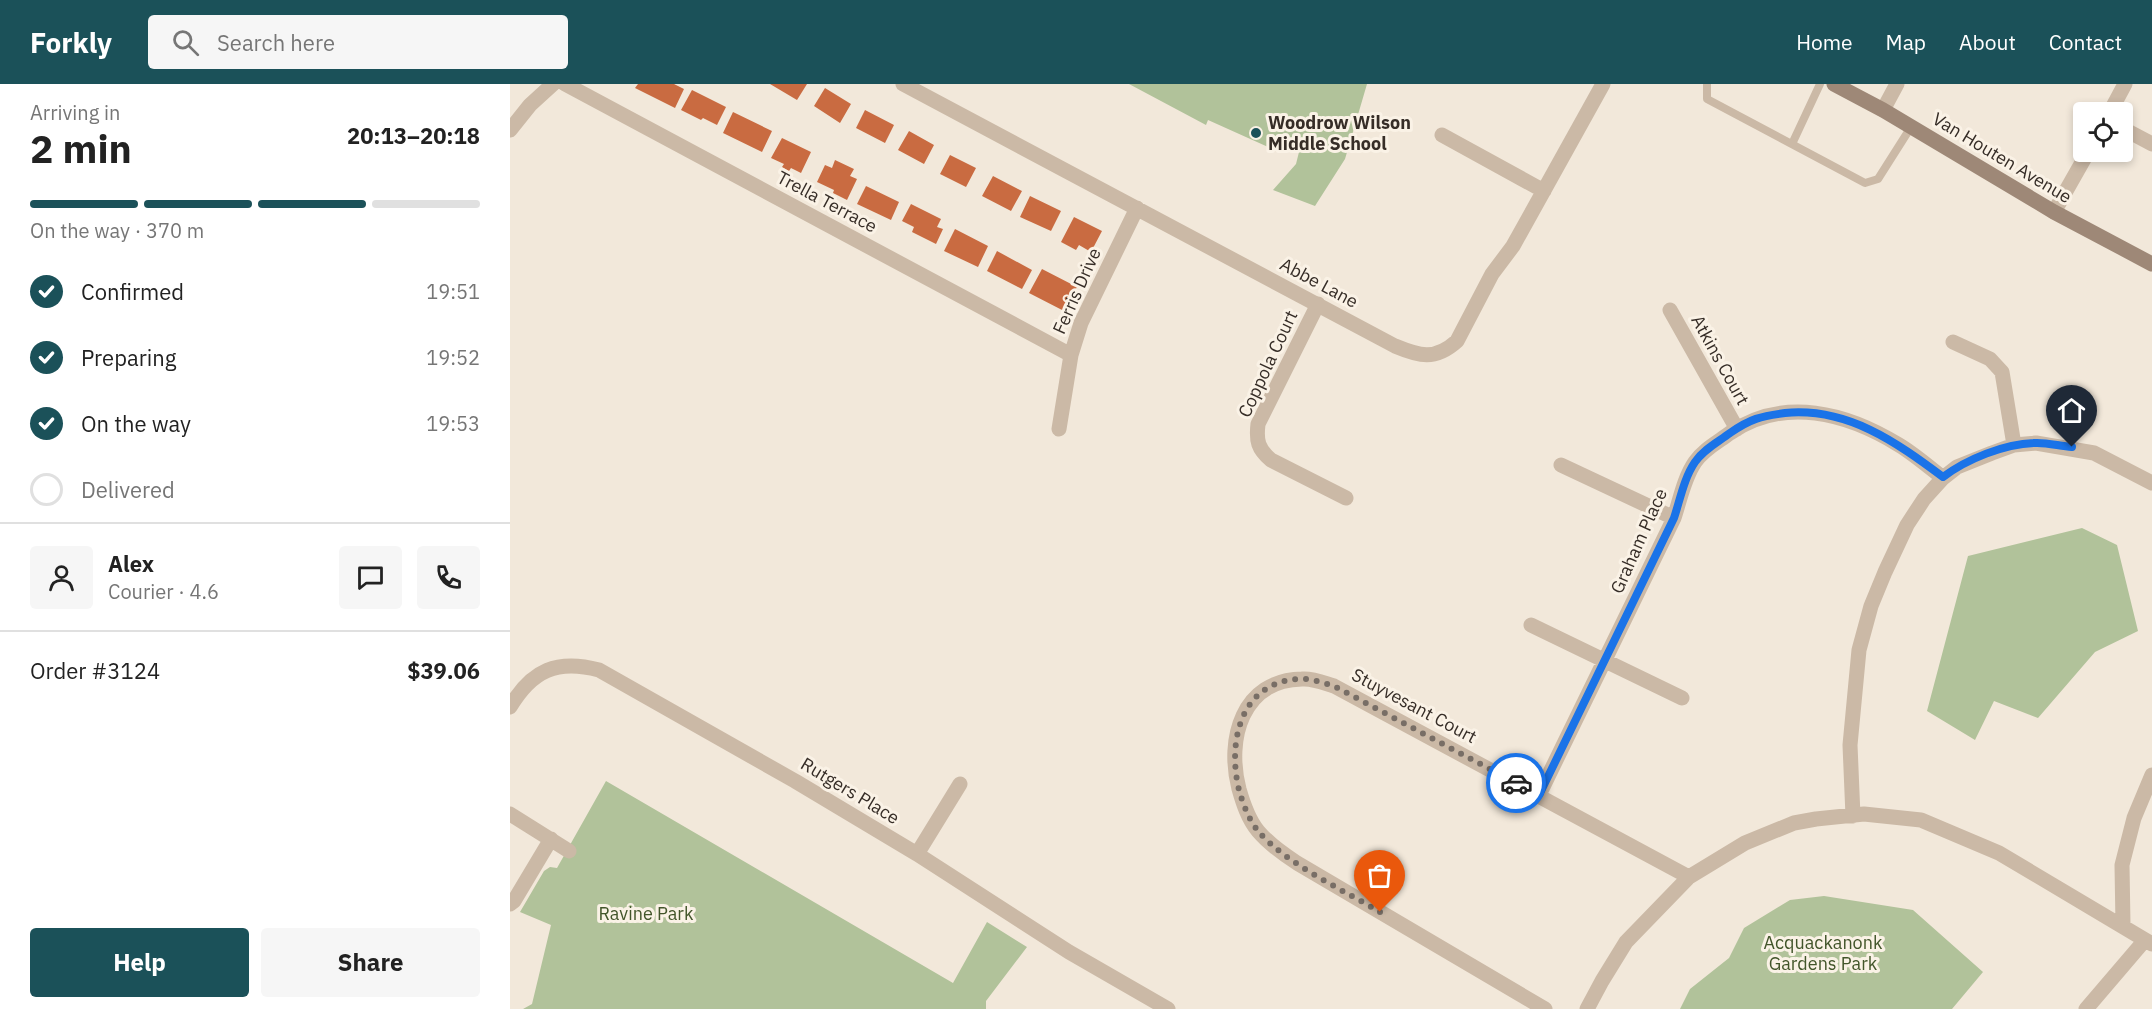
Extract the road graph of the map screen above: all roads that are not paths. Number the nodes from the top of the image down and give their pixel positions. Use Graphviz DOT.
graph roads {
  1 [pos="553,84"];
  2 [pos="565,84"];
  3 [pos="903,84"];
  4 [pos="1603,84"];
  5 [pos="1707,84"];
  6 [pos="1820,84"];
  7 [pos="1834,84"];
  8 [pos="1897,84"];
  9 [pos="2125,84"];
  10 [pos="2115,102"];
  11 [pos="1883,110"];
  12 [pos="1911,127"];
  13 [pos="510,130"];
  14 [pos="2133,134"];
  15 [pos="1442,135"];
  16 [pos="1792,144"];
  17 [pos="2152,144"];
  18 [pos="2082,162"];
  19 [pos="1544,191"];
  20 [pos="1137,208"];
  21 [pos="2054,212"];
  22 [pos="2152,264"];
  23 [pos="1318,304"];
  24 [pos="1670,310"];
  25 [pos="1953,342"];
  26 [pos="1071,355"];
  27 [pos="1059,429"];
  28 [pos="1737,429"];
  29 [pos="2014,445"];
  30 [pos="1561,465"];
  31 [pos="1943,477"];
  32 [pos="2152,483"];
  33 [pos="1346,498"];
  34 [pos="1674,518"];
  35 [pos="1531,625"];
  36 [pos="1605,662"];
  37 [pos="1682,698"];
  38 [pos="510,707"];
  39 [pos="2152,775"];
  40 [pos="960,784"];
  41 [pos="1539,795"];
  42 [pos="510,814"];
  43 [pos="1853,816"];
  44 [pos="551,840"];
  45 [pos="569,851"];
  46 [pos="917,854"];
  47 [pos="1689,877"];
  48 [pos="510,904"];
  49 [pos="2123,925"];
  50 [pos="2148,942"];
  51 [pos="1168,1009"];
  52 [pos="1545,1009"];
  53 [pos="1587,1009"];
  54 [pos="2086,1009"];
  1 -- 13 [label="street"];
  2 -- 26 [label="street, Trella Terrace"];
  3 -- 20 [label="street, Abbe Lane"];
  4 -- 19 [label="street, Abbe Lane"];
  5 -- 16 [label="lane"];
  6 -- 16 [label="lane"];
  7 -- 11 [label="main road, Van Houten Avenue"];
  8 -- 11 [label="street"];
  9 -- 10 [label="street"];
  11 -- 12 [label="main road, Van Houten Avenue"];
  12 -- 16 [label="lane"];
  12 -- 21 [label="main road, Van Houten Avenue"];
  14 -- 17 [label="street"];
  15 -- 19 [label="street"];
  18 -- 21 [label="street"];
  19 -- 23 [label="street, Abbe Lane"];
  20 -- 23 [label="street, Abbe Lane"];
  20 -- 26 [label="street, Ferris Drive"];
  21 -- 22 [label="main road, Van Houten Avenue"];
  23 -- 33 [label="street, Coppola Court"];
  24 -- 28 [label="street, Atkins Court"];
  25 -- 29 [label="street"];
  26 -- 27 [label="street, Ferris Drive"];
  28 -- 31 [label="street, Graham Place"];
  28 -- 34 [label="street, Graham Place"];
  29 -- 31 [label="street"];
  29 -- 32 [label="street"];
  30 -- 34 [label="street"];
  31 -- 43 [label="street"];
  34 -- 36 [label="street, Graham Place"];
  35 -- 36 [label="street"];
  36 -- 37 [label="street"];
  36 -- 41 [label="street, Graham Place"];
  38 -- 46 [label="street, Rutgers Place"];
  39 -- 49 [label="street"];
  40 -- 46 [label="street"];
  41 -- 47 [label="street, Stuyvesant Court"];
  41 -- 52 [label="street, Stuyvesant Court"];
  42 -- 44 [label="street"];
  43 -- 47 [label="street"];
  43 -- 49 [label="street"];
  44 -- 45 [label="street"];
  44 -- 48 [label="street"];
  46 -- 51 [label="street, Rutgers Place"];
  47 -- 53 [label="street"];
  49 -- 50 [label="street"];
  50 -- 54 [label="street"];
}
